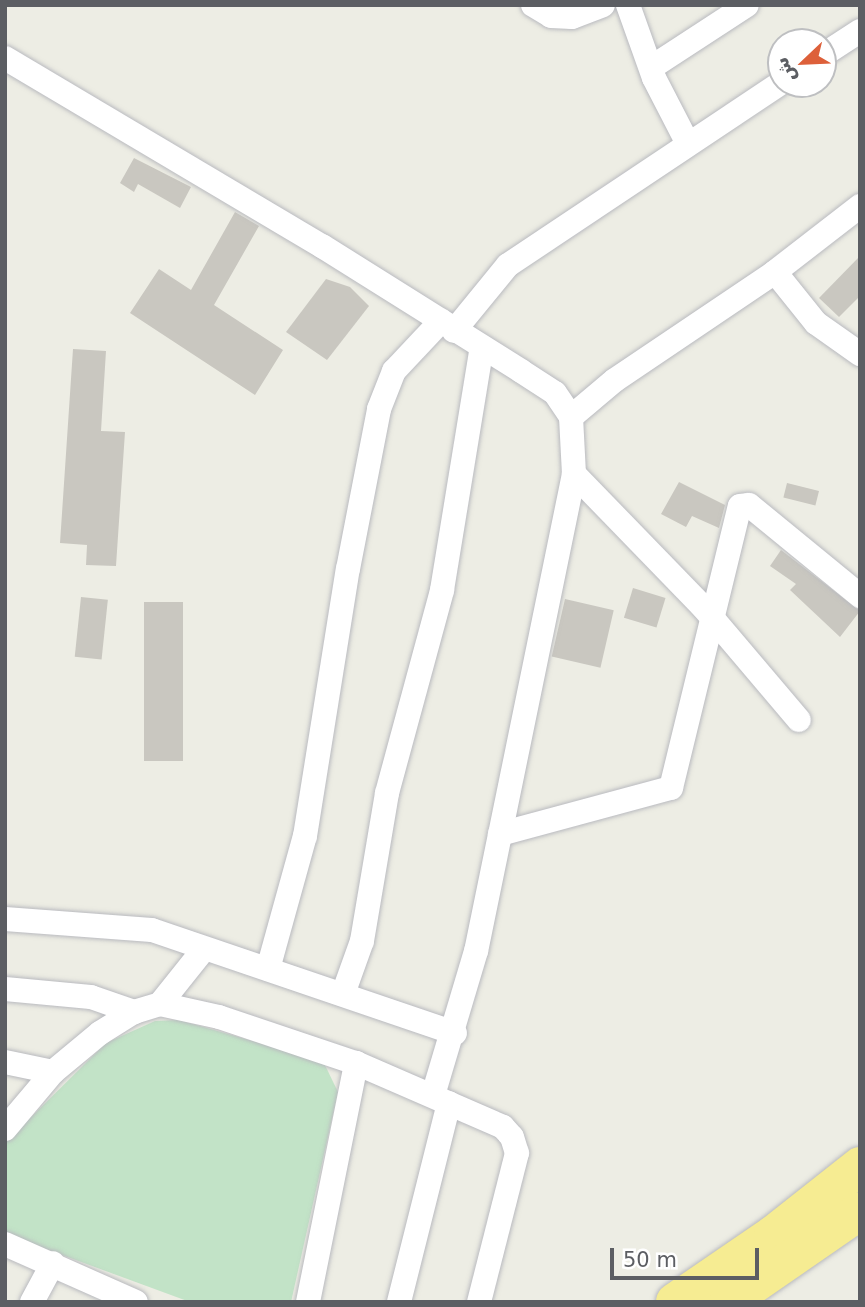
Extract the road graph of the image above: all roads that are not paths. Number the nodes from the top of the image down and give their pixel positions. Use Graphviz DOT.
graph roads {
  1 [pos="533,5"];
  2 [pos="603,5"];
  3 [pos="628,5"];
  4 [pos="747,5"];
  5 [pos="860,31"];
  6 [pos="837,46"];
  7 [pos="5,58"];
  8 [pos="652,67"];
  9 [pos="767,92"];
  10 [pos="687,142"];
  11 [pos="860,206"];
  12 [pos="775,272"];
  13 [pos="448,326"];
  14 [pos="482,347"];
  15 [pos="860,354"];
  16 [pos="571,417"];
  17 [pos="573,474"];
  18 [pos="860,596"];
  19 [pos="710,616"];
  20 [pos="799,720"];
  21 [pos="499,834"];
  22 [pos="5,919"];
  23 [pos="204,949"];
  24 [pos="268,969"];
  25 [pos="5,989"];
  26 [pos="343,994"];
  27 [pos="160,1004"];
  28 [pos="134,1012"];
  29 [pos="455,1032"];
  30 [pos="5,1062"];
  31 [pos="356,1063"];
  32 [pos="53,1072"];
  33 [pos="441,1099"];
  34 [pos="5,1129"];
  35 [pos="860,1166"];
  36 [pos="860,1211"];
  37 [pos="5,1244"];
  38 [pos="52,1263"];
  39 [pos="32,1302"];
  40 [pos="136,1302"];
  41 [pos="308,1302"];
  42 [pos="400,1302"];
  43 [pos="479,1302"];
  44 [pos="675,1302"];
  45 [pos="728,1302"];
  1 -- 2 [label="street"];
  3 -- 8 [label="street"];
  4 -- 8 [label="street"];
  5 -- 6 [label="street"];
  7 -- 13 [label="street"];
  8 -- 10 [label="street"];
  9 -- 10 [label="street"];
  10 -- 13 [label="street"];
  11 -- 12 [label="street"];
  12 -- 15 [label="street"];
  12 -- 16 [label="street"];
  13 -- 14 [label="street"];
  13 -- 24 [label="street"];
  14 -- 16 [label="street"];
  14 -- 26 [label="street"];
  16 -- 17 [label="street"];
  17 -- 19 [label="street"];
  17 -- 21 [label="street"];
  18 -- 19 [label="street"];
  19 -- 20 [label="street"];
  19 -- 21 [label="street"];
  21 -- 29 [label="street"];
  22 -- 23 [label="street"];
  23 -- 24 [label="street"];
  23 -- 27 [label="street"];
  24 -- 26 [label="street"];
  25 -- 28 [label="street"];
  26 -- 29 [label="street"];
  27 -- 28 [label="street"];
  27 -- 31 [label="street"];
  28 -- 32 [label="street"];
  29 -- 33 [label="street"];
  30 -- 32 [label="street"];
  31 -- 33 [label="street"];
  31 -- 41 [label="street"];
  32 -- 34 [label="street"];
  33 -- 42 [label="street"];
  33 -- 43 [label="street"];
  35 -- 44 [label="highway"];
  36 -- 45 [label="highway"];
  37 -- 38 [label="street"];
  38 -- 39 [label="street"];
  38 -- 40 [label="street"];
}
